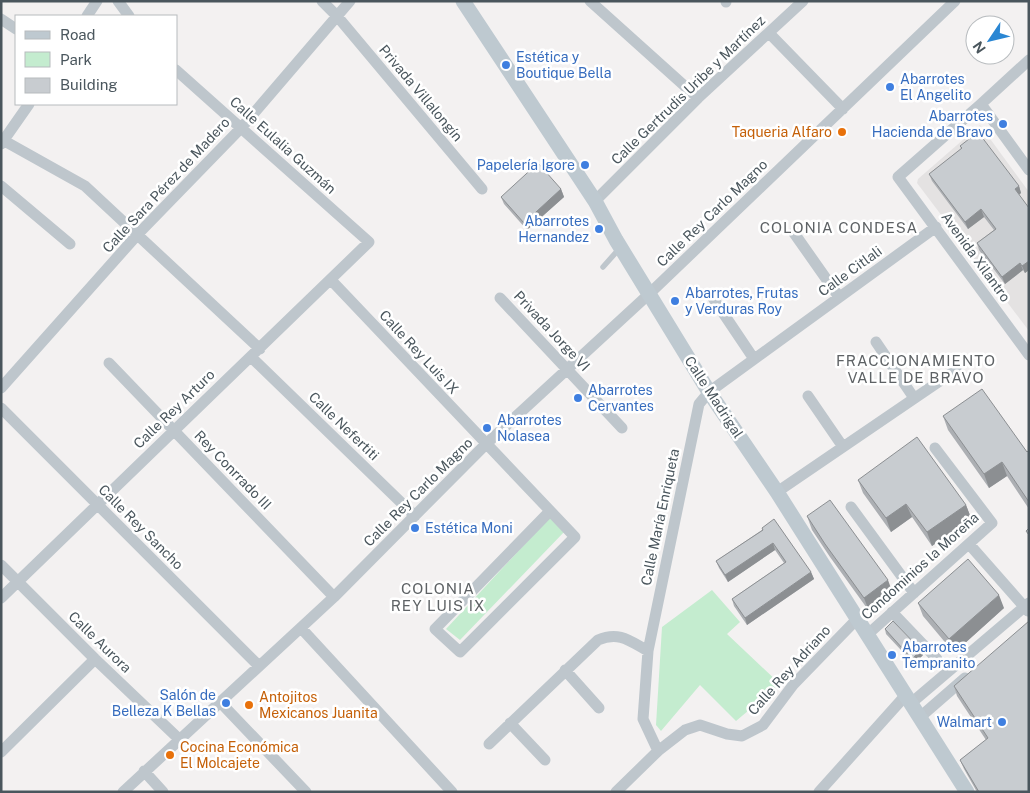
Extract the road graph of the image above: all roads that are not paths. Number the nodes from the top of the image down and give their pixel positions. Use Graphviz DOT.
graph roads {
  1 [pos="97,1"];
  2 [pos="118,1"];
  3 [pos="322,1"];
  4 [pos="350,1"];
  5 [pos="462,1"];
  6 [pos="590,1"];
  7 [pos="802,1"];
  8 [pos="955,1"];
  9 [pos="88,15"];
  10 [pos="128,15"];
  11 [pos="337,16"];
  12 [pos="1,19"];
  13 [pos="15,28"];
  14 [pos="769,33"];
  15 [pos="1029,60"];
  16 [pos="178,72"];
  17 [pos="698,98"];
  18 [pos="981,104"];
  19 [pos="28,105"];
  20 [pos="843,109"];
  21 [pos="242,127"];
  22 [pos="2,141"];
  23 [pos="1029,170"];
  24 [pos="1,186"];
  25 [pos="482,190"];
  26 [pos="595,201"];
  27 [pos="936,227"];
  28 [pos="794,233"];
  29 [pos="138,234"];
  30 [pos="369,242"];
  31 [pos="70,244"];
  32 [pos="621,248"];
  33 [pos="603,267"];
  34 [pos="330,280"];
  35 [pos="649,294"];
  36 [pos="839,297"];
  37 [pos="500,298"];
  38 [pos="713,298"];
  39 [pos="876,342"];
  40 [pos="256,353"];
  41 [pos="1029,355"];
  42 [pos="754,359"];
  43 [pos="109,364"];
  44 [pos="568,370"];
  45 [pos="956,370"];
  46 [pos="1,388"];
  47 [pos="709,392"];
  48 [pos="808,396"];
  49 [pos="914,398"];
  50 [pos="1,408"];
  51 [pos="622,428"];
  52 [pos="173,430"];
  53 [pos="486,444"];
  54 [pos="843,447"];
  55 [pos="935,448"];
  56 [pos="777,492"];
  57 [pos="98,504"];
  58 [pos="851,507"];
  59 [pos="550,511"];
  60 [pos="415,516"];
  61 [pos="969,544"];
  62 [pos="1,565"];
  63 [pos="18,583"];
  64 [pos="914,593"];
  65 [pos="334,597"];
  66 [pos="1,598"];
  67 [pos="1027,608"];
  68 [pos="892,612"];
  69 [pos="857,619"];
  70 [pos="300,628"];
  71 [pos="867,635"];
  72 [pos="648,651"];
  73 [pos="95,659"];
  74 [pos="937,659"];
  75 [pos="259,666"];
  76 [pos="977,668"];
  77 [pos="565,670"];
  78 [pos="908,700"];
  79 [pos="220,702"];
  80 [pos="599,708"];
  81 [pos="919,718"];
  82 [pos="510,723"];
  83 [pos="179,739"];
  84 [pos="489,744"];
  85 [pos="658,751"];
  86 [pos="1,752"];
  87 [pos="545,760"];
  88 [pos="144,771"];
  89 [pos="123,792"];
  90 [pos="163,792"];
  91 [pos="306,792"];
  92 [pos="452,792"];
  93 [pos="616,792"];
  94 [pos="819,792"];
  95 [pos="967,792"];
  1 -- 9 [label="street"];
  2 -- 10 [label="street"];
  3 -- 11 [label="street, Privada Villalongín"];
  4 -- 11 [label="street, Calle Sara Pérez de Madero"];
  5 -- 26 [label="street, Calle Madrigal"];
  6 -- 17 [label="street"];
  7 -- 14 [label="street, Calle Gertrudis Uribe y Martínez"];
  8 -- 20 [label="street, Calle Rey Carlo Magno"];
  11 -- 21 [label="street, Calle Sara Pérez de Madero"];
  11 -- 25 [label="street, Privada Villalongín"];
  12 -- 13 [label="street"];
  14 -- 17 [label="street, Calle Gertrudis Uribe y Martínez"];
  14 -- 20 [label="street"];
  15 -- 18 [label="street"];
  16 -- 21 [label="street, Calle Eulalia Guzmán"];
  17 -- 26 [label="street, Calle Gertrudis Uribe y Martínez"];
  18 -- 23 [label="street"];
  18 -- 27 [label="street, Avenida Xilantro"];
  19 -- 22 [label="street"];
  20 -- 35 [label="street, Calle Rey Carlo Magno"];
  21 -- 29 [label="street, Calle Sara Pérez de Madero"];
  21 -- 30 [label="street, Calle Eulalia Guzmán"];
  22 -- 29 [label="street, Calle Nefertiti"];
  24 -- 31 [label="street"];
  26 -- 32 [label="street, Calle Madrigal"];
  27 -- 36 [label="street, Calle Citlali"];
  27 -- 41 [label="street, Avenida Xilantro"];
  28 -- 36 [label="street"];
  29 -- 40 [label="street, Calle Nefertiti"];
  29 -- 46 [label="street, Calle Sara Pérez de Madero"];
  30 -- 34 [label="street, Calle Rey Arturo"];
  32 -- 33 [label="lane"];
  32 -- 35 [label="street, Calle Madrigal"];
  34 -- 40 [label="street, Calle Rey Arturo"];
  34 -- 53 [label="street, Calle Rey Luis IX"];
  35 -- 44 [label="street, Calle Rey Carlo Magno"];
  35 -- 47 [label="street, Calle Madrigal"];
  36 -- 42 [label="street, Calle Citlali"];
  37 -- 44 [label="street, Privada Jorge VI"];
  38 -- 42 [label="street"];
  39 -- 49 [label="street"];
  40 -- 52 [label="street, Calle Rey Arturo"];
  40 -- 60 [label="street, Calle Nefertiti"];
  42 -- 47 [label="street, Calle Citlali"];
  43 -- 52 [label="street, Rey Conrrado III"];
  44 -- 51 [label="street, Privada Jorge VI"];
  44 -- 53 [label="street, Calle Rey Carlo Magno"];
  45 -- 49 [label="street"];
  47 -- 56 [label="street, Calle Madrigal"];
  47 -- 72 [label="street, Calle María Enriqueta"];
  48 -- 54 [label="street"];
  49 -- 54 [label="street"];
  50 -- 57 [label="street, Calle Rey Sancho"];
  52 -- 57 [label="street, Calle Rey Arturo"];
  52 -- 65 [label="street, Rey Conrrado III"];
  53 -- 59 [label="street, Calle Rey Luis IX"];
  53 -- 60 [label="street, Calle Rey Carlo Magno"];
  54 -- 56 [label="street"];
  55 -- 61 [label="street, Condominios la Moreña"];
  56 -- 69 [label="street, Calle Madrigal"];
  57 -- 63 [label="street, Calle Rey Arturo"];
  57 -- 75 [label="street, Calle Rey Sancho"];
  58 -- 64 [label="street"];
  59 -- 59 [label="street, Calle Rey Luis IX"];
  60 -- 65 [label="street, Calle Rey Carlo Magno"];
  61 -- 64 [label="street, Condominios la Moreña"];
  61 -- 67 [label="street"];
  62 -- 63 [label="street, Calle Aurora"];
  63 -- 66 [label="street, Calle Rey Arturo"];
  63 -- 73 [label="street, Calle Aurora"];
  64 -- 68 [label="street, Condominios la Moreña"];
  65 -- 70 [label="street, Calle Rey Carlo Magno"];
  67 -- 78 [label="street"];
  68 -- 71 [label="street, Condominios la Moreña"];
  68 -- 74 [label="street"];
  69 -- 71 [label="street, Calle Madrigal"];
  69 -- 85 [label="street, Calle Rey Adriano"];
  70 -- 75 [label="street, Calle Rey Carlo Magno"];
  70 -- 92 [label="street"];
  71 -- 78 [label="street, Calle Madrigal"];
  72 -- 77 [label="street"];
  72 -- 85 [label="street, Calle María Enriqueta"];
  73 -- 83 [label="street, Calle Aurora"];
  73 -- 86 [label="street"];
  75 -- 79 [label="street, Calle Rey Carlo Magno"];
  76 -- 81 [label="street"];
  77 -- 80 [label="street"];
  77 -- 82 [label="street"];
  78 -- 81 [label="street, Calle Madrigal"];
  78 -- 94 [label="street"];
  79 -- 83 [label="street, Calle Rey Carlo Magno"];
  79 -- 91 [label="street"];
  81 -- 95 [label="street, Calle Madrigal"];
  82 -- 84 [label="street"];
  82 -- 87 [label="street"];
  83 -- 88 [label="street, Calle Rey Carlo Magno"];
  85 -- 93 [label="street, Calle Rey Adriano"];
  88 -- 89 [label="street, Calle Rey Carlo Magno"];
  88 -- 90 [label="street"];
}
